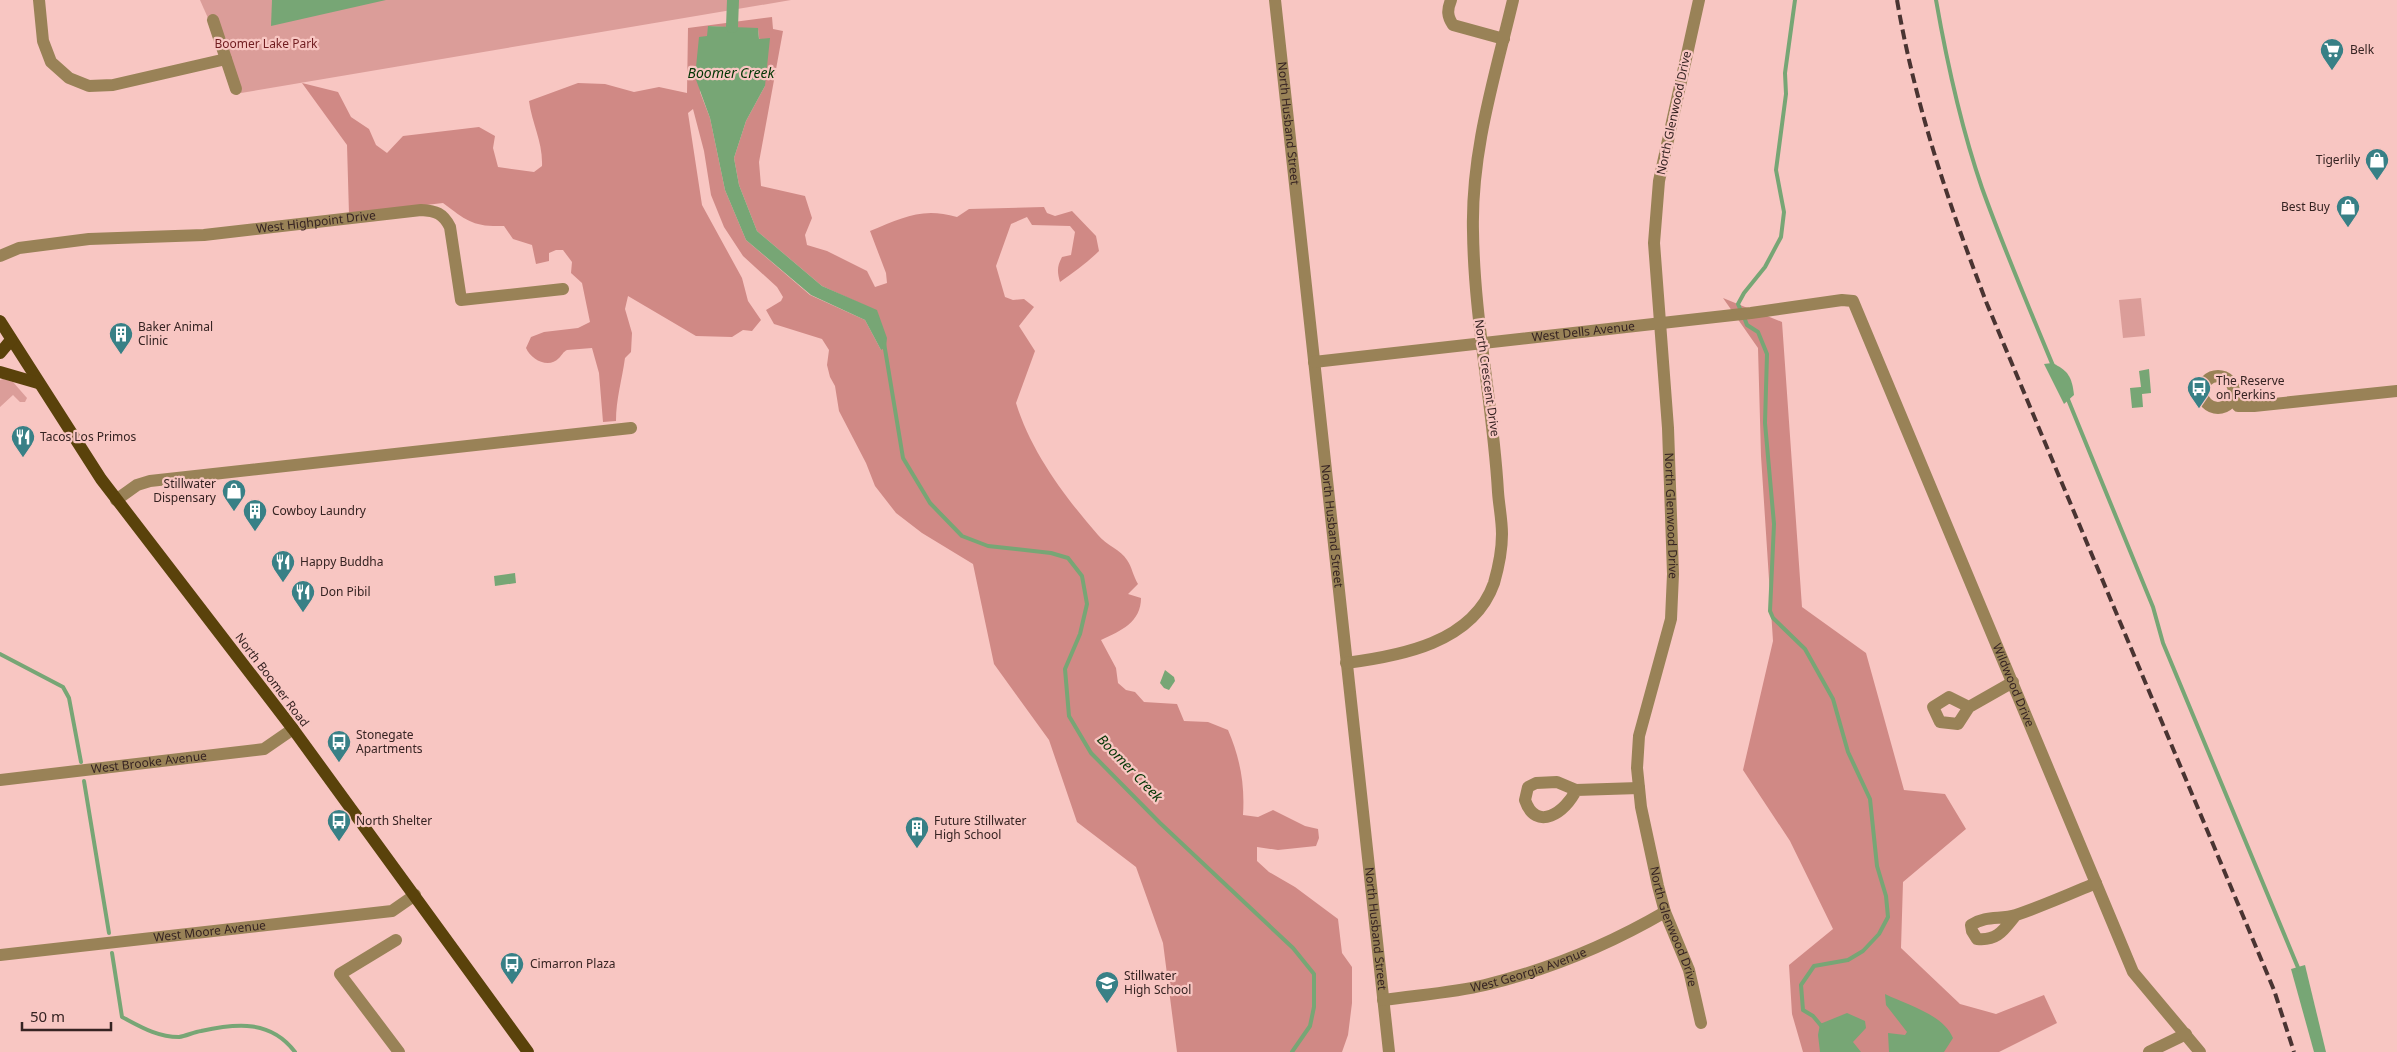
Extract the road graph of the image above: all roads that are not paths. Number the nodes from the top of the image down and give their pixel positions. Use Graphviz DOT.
graph roads {
  1 [pos="39,0"];
  2 [pos="1275,0"];
  3 [pos="1451,0"];
  4 [pos="1513,0"];
  5 [pos="1699,0"];
  6 [pos="213,20"];
  7 [pos="1504,39"];
  8 [pos="226,59"];
  9 [pos="236,89"];
  10 [pos="0,256"];
  11 [pos="563,289"];
  12 [pos="1853,301"];
  13 [pos="0,320"];
  14 [pos="1660,322"];
  15 [pos="11,340"];
  16 [pos="1481,343"];
  17 [pos="0,353"];
  18 [pos="1314,362"];
  19 [pos="0,372"];
  20 [pos="38,383"];
  21 [pos="2397,391"];
  22 [pos="2233,399"];
  23 [pos="630,428"];
  24 [pos="116,500"];
  25 [pos="1346,663"];
  26 [pos="2013,682"];
  27 [pos="1969,707"];
  28 [pos="293,729"];
  29 [pos="0,780"];
  30 [pos="1639,788"];
  31 [pos="1576,790"];
  32 [pos="2096,883"];
  33 [pos="415,895"];
  34 [pos="1665,912"];
  35 [pos="2015,916"];
  36 [pos="396,940"];
  37 [pos="0,955"];
  38 [pos="1383,1000"];
  39 [pos="1701,1023"];
  40 [pos="2186,1034"];
  41 [pos="399,1052"];
  42 [pos="528,1052"];
  43 [pos="1389,1052"];
  44 [pos="2149,1052"];
  45 [pos="2200,1052"];
  1 -- 8 [label="street"];
  2 -- 18 [label="street, North Husband Street"];
  3 -- 7 [label="street"];
  4 -- 7 [label="street, North Crescent Drive"];
  5 -- 14 [label="street, North Glenwood Drive"];
  6 -- 8 [label="street"];
  7 -- 16 [label="street, North Crescent Drive"];
  8 -- 9 [label="street"];
  10 -- 11 [label="street, West Highpoint Drive"];
  12 -- 14 [label="street, West Dells Avenue"];
  12 -- 26 [label="street, Wildwood Drive"];
  13 -- 15 [label="main road, North Boomer Road"];
  14 -- 16 [label="street, West Dells Avenue"];
  14 -- 30 [label="street, North Glenwood Drive"];
  15 -- 17 [label="main road"];
  15 -- 20 [label="main road, North Boomer Road"];
  16 -- 18 [label="street, West Dells Avenue"];
  16 -- 25 [label="street, North Crescent Drive"];
  18 -- 25 [label="street, North Husband Street"];
  19 -- 20 [label="main road"];
  20 -- 24 [label="main road, North Boomer Road"];
  21 -- 22 [label="street"];
  23 -- 24 [label="street"];
  24 -- 28 [label="main road, North Boomer Road"];
  25 -- 38 [label="street, North Husband Street"];
  26 -- 27 [label="street"];
  26 -- 32 [label="street, Wildwood Drive"];
  28 -- 29 [label="street, West Brooke Avenue"];
  28 -- 33 [label="main road, North Boomer Road"];
  30 -- 31 [label="street"];
  30 -- 34 [label="street, North Glenwood Drive"];
  32 -- 35 [label="street"];
  32 -- 40 [label="street, Wildwood Drive"];
  33 -- 37 [label="street, West Moore Avenue"];
  33 -- 42 [label="main road, North Boomer Road"];
  34 -- 38 [label="street, West Georgia Avenue"];
  34 -- 39 [label="street, North Glenwood Drive"];
  36 -- 41 [label="street"];
  38 -- 43 [label="street, North Husband Street"];
  40 -- 44 [label="street"];
  40 -- 45 [label="street, Wildwood Drive"];
}
